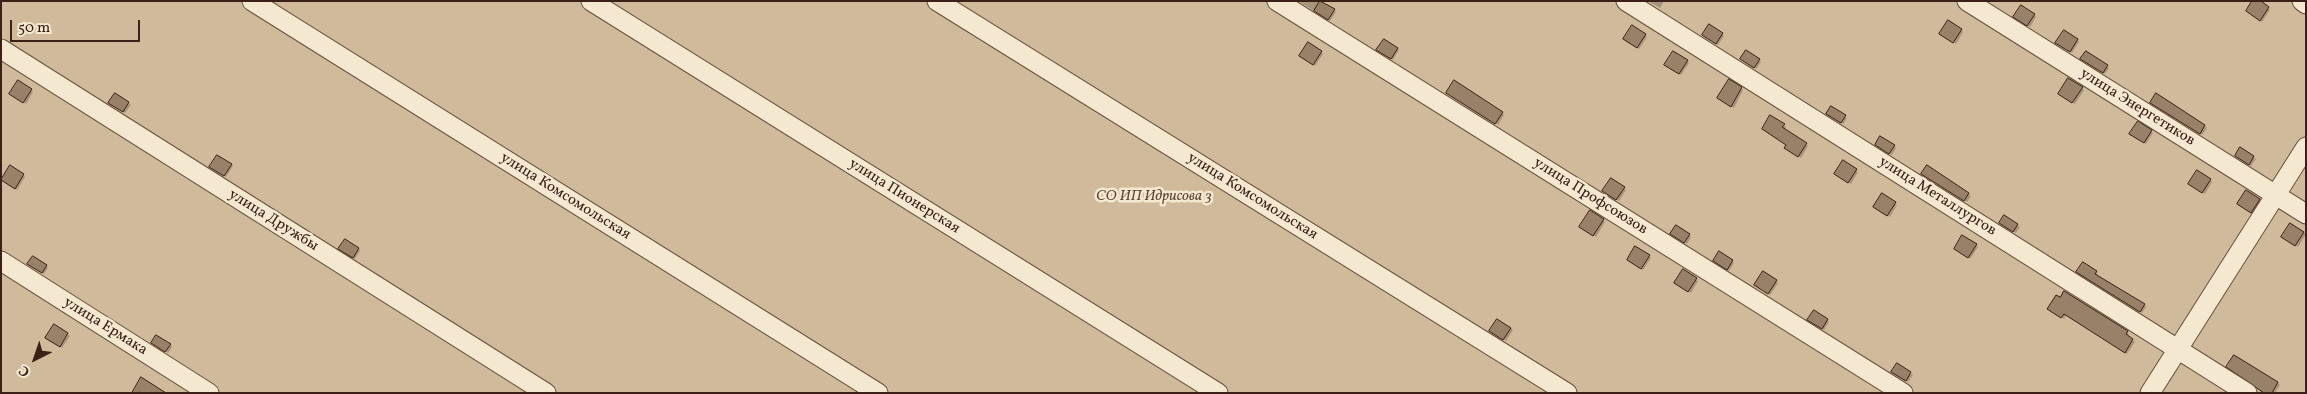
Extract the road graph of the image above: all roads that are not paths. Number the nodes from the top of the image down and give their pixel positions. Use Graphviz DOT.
graph roads {
  1 [pos="252,1"];
  2 [pos="591,1"];
  3 [pos="936,1"];
  4 [pos="1277,1"];
  5 [pos="1626,1"];
  6 [pos="1967,1"];
  7 [pos="2302,1"];
  8 [pos="2306,4"];
  9 [pos="1,49"];
  10 [pos="2306,147"];
  11 [pos="2275,195"];
  12 [pos="2306,214"];
  13 [pos="1,262"];
  14 [pos="2178,349"];
  15 [pos="209,393"];
  16 [pos="546,393"];
  17 [pos="878,393"];
  18 [pos="1218,393"];
  19 [pos="1567,393"];
  20 [pos="1903,393"];
  21 [pos="2150,393"];
  22 [pos="2247,393"];
  1 -- 17 [label="street, улица Комсомольская"];
  2 -- 18 [label="street, улица Пионерская"];
  3 -- 19 [label="street, улица Комсомольская"];
  4 -- 20 [label="street, улица Профсоюзов"];
  5 -- 14 [label="street, улица Металлургов"];
  6 -- 11 [label="street, улица Энергетиков"];
  7 -- 8 [label="street"];
  9 -- 16 [label="street, улица Дружбы"];
  10 -- 11 [label="street"];
  11 -- 12 [label="street, улица Энергетиков"];
  11 -- 14 [label="street"];
  13 -- 15 [label="street, улица Ермака"];
  14 -- 21 [label="street"];
  14 -- 22 [label="street, улица Металлургов"];
}
